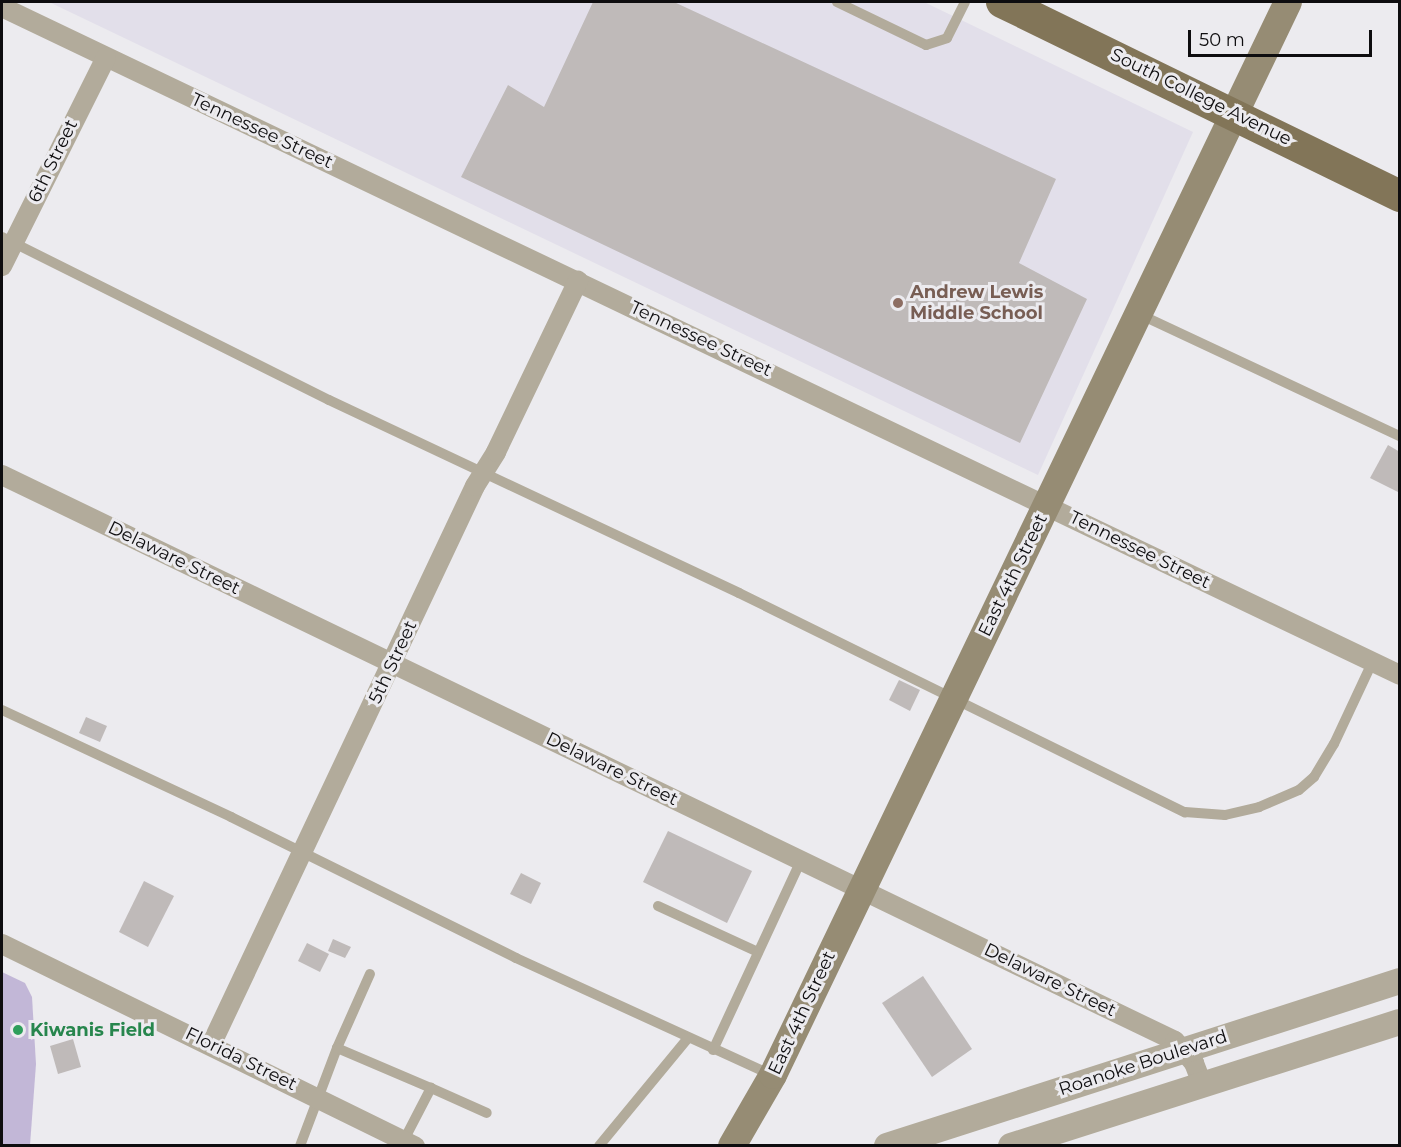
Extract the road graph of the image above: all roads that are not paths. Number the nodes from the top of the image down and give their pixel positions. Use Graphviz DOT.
graph roads {
  1 [pos="837,2"];
  2 [pos="965,2"];
  3 [pos="1002,2"];
  4 [pos="1288,2"];
  5 [pos="2,7"];
  6 [pos="106,57"];
  7 [pos="1234,113"];
  8 [pos="1400,196"];
  9 [pos="7,239"];
  10 [pos="2,266"];
  11 [pos="578,281"];
  12 [pos="1138,314"];
  13 [pos="1400,436"];
  14 [pos="484,472"];
  15 [pos="2,475"];
  16 [pos="1047,505"];
  17 [pos="393,663"];
  18 [pos="1372,663"];
  19 [pos="1400,675"];
  20 [pos="955,697"];
  21 [pos="2,710"];
  22 [pos="303,853"];
  23 [pos="801,860"];
  24 [pos="862,888"];
  25 [pos="658,906"];
  26 [pos="2,944"];
  27 [pos="758,952"];
  28 [pos="370,974"];
  29 [pos="1400,981"];
  30 [pos="1400,1022"];
  31 [pos="688,1038"];
  32 [pos="211,1045"];
  33 [pos="337,1048"];
  34 [pos="1185,1049"];
  35 [pos="713,1050"];
  36 [pos="773,1075"];
  37 [pos="1202,1084"];
  38 [pos="431,1088"];
  39 [pos="318,1096"];
  40 [pos="487,1113"];
  41 [pos="410,1143"];
  42 [pos="300,1146"];
  43 [pos="599,1146"];
  44 [pos="732,1146"];
  45 [pos="886,1146"];
  46 [pos="1011,1146"];
  1 -- 2 [label="lane"];
  3 -- 7 [label="main road, South College Avenue"];
  4 -- 7 [label="main road, East 4th Street"];
  5 -- 6 [label="street, Tennessee Street"];
  6 -- 9 [label="street, 6th Street"];
  6 -- 11 [label="street, Tennessee Street"];
  7 -- 8 [label="main road, South College Avenue"];
  7 -- 12 [label="main road, East 4th Street"];
  9 -- 10 [label="street, 6th Street"];
  9 -- 14 [label="lane"];
  11 -- 14 [label="street, 5th Street"];
  11 -- 16 [label="street, Tennessee Street"];
  12 -- 13 [label="lane"];
  12 -- 16 [label="main road, East 4th Street"];
  14 -- 17 [label="street, 5th Street"];
  14 -- 20 [label="lane"];
  15 -- 17 [label="street, Delaware Street"];
  16 -- 18 [label="street, Tennessee Street"];
  16 -- 20 [label="main road, East 4th Street"];
  17 -- 22 [label="street, 5th Street"];
  17 -- 23 [label="street, Delaware Street"];
  18 -- 19 [label="street, Tennessee Street"];
  18 -- 20 [label="lane"];
  20 -- 24 [label="main road, East 4th Street"];
  21 -- 22 [label="lane"];
  22 -- 31 [label="lane"];
  22 -- 32 [label="street, 5th Street"];
  23 -- 24 [label="street, Delaware Street"];
  23 -- 27 [label="lane"];
  24 -- 34 [label="street, Delaware Street"];
  24 -- 36 [label="main road, East 4th Street"];
  25 -- 27 [label="lane"];
  26 -- 32 [label="street, Florida Street"];
  27 -- 35 [label="lane"];
  28 -- 33 [label="lane"];
  29 -- 34 [label="street, Roanoke Boulevard"];
  30 -- 37 [label="street"];
  31 -- 35 [label="lane"];
  31 -- 43 [label="lane"];
  32 -- 39 [label="street, Florida Street"];
  33 -- 38 [label="lane"];
  33 -- 39 [label="lane"];
  34 -- 37 [label="street"];
  34 -- 45 [label="street, Roanoke Boulevard"];
  35 -- 36 [label="lane"];
  36 -- 44 [label="main road, East 4th Street"];
  37 -- 46 [label="street"];
  38 -- 40 [label="lane"];
  38 -- 41 [label="lane"];
  39 -- 41 [label="street, Florida Street"];
  39 -- 42 [label="lane"];
}
